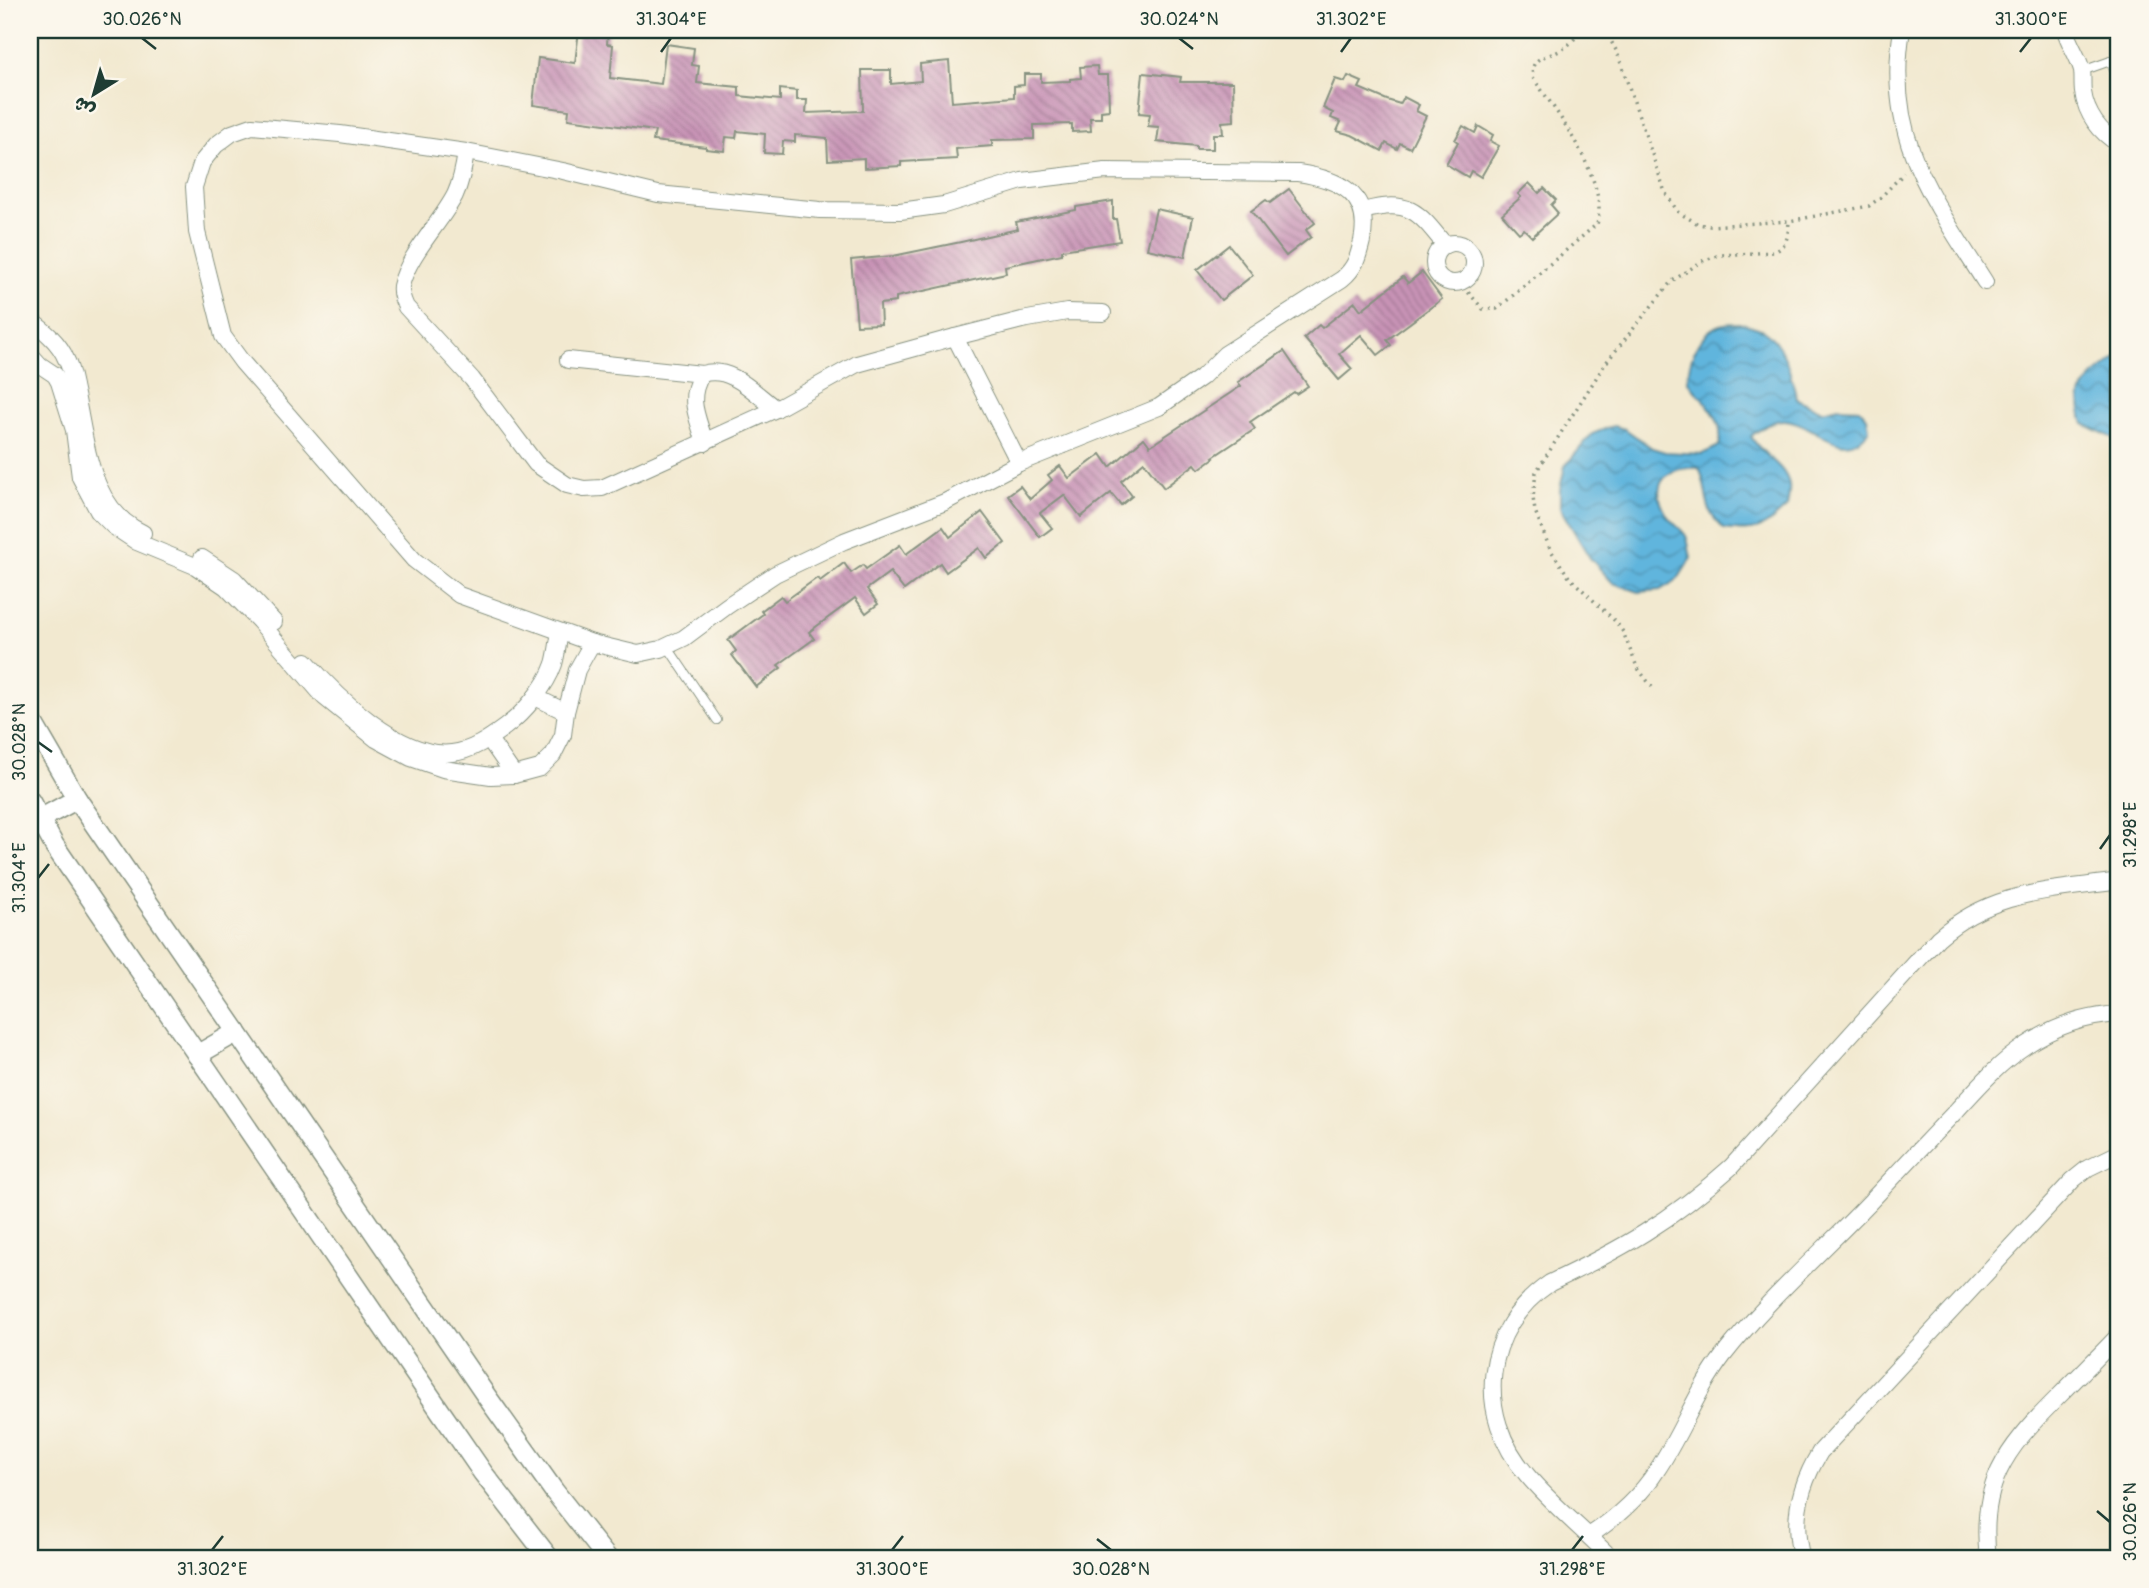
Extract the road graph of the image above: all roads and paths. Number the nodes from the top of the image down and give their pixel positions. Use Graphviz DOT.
graph roads {
  1 [pos="1582,30"];
  2 [pos="1605,30"];
  3 [pos="1902,30"];
  4 [pos="2065,30"];
  5 [pos="2119,58"];
  6 [pos="2110,61"];
  7 [pos="2082,71"];
  8 [pos="2119,80"];
  9 [pos="2119,144"];
  10 [pos="466,152"];
  11 [pos="1914,162"];
  12 [pos="1363,211"];
  13 [pos="1788,221"];
  14 [pos="1446,245"];
  15 [pos="1459,282"];
  16 [pos="1985,282"];
  17 [pos="1103,313"];
  18 [pos="30,320"];
  19 [pos="955,337"];
  20 [pos="51,338"];
  21 [pos="568,360"];
  22 [pos="33,362"];
  23 [pos="702,374"];
  24 [pos="776,409"];
  25 [pos="705,443"];
  26 [pos="1019,463"];
  27 [pos="560,632"];
  28 [pos="592,643"];
  29 [pos="667,646"];
  30 [pos="1652,687"];
  31 [pos="535,697"];
  32 [pos="566,712"];
  33 [pos="30,719"];
  34 [pos="718,720"];
  35 [pos="489,739"];
  36 [pos="514,775"];
  37 [pos="77,799"];
  38 [pos="30,801"];
  39 [pos="40,820"];
  40 [pos="2119,881"];
  41 [pos="2119,1014"];
  42 [pos="237,1031"];
  43 [pos="197,1055"];
  44 [pos="2119,1153"];
  45 [pos="2119,1335"];
  46 [pos="1589,1536"];
  47 [pos="549,1558"];
  48 [pos="607,1558"];
  49 [pos="1612,1558"];
  50 [pos="1802,1558"];
  51 [pos="1988,1558"];
  1 -- 15 [label="path"];
  2 -- 13 [label="path"];
  3 -- 11 [label="street"];
  4 -- 7 [label="street"];
  5 -- 6 [label="lane"];
  6 -- 7 [label="lane"];
  6 -- 8 [label="lane"];
  7 -- 9 [label="street"];
  10 -- 12 [label="street"];
  10 -- 25 [label="street"];
  10 -- 27 [label="street"];
  11 -- 13 [label="path"];
  11 -- 16 [label="street"];
  12 -- 14 [label="street"];
  12 -- 26 [label="street"];
  13 -- 30 [label="path"];
  14 -- 15 [label="street"];
  14 -- 15 [label="street"];
  17 -- 19 [label="street"];
  18 -- 20 [label="street"];
  19 -- 24 [label="street"];
  19 -- 26 [label="street"];
  20 -- 22 [label="street"];
  20 -- 35 [label="street"];
  21 -- 23 [label="street"];
  22 -- 36 [label="street"];
  23 -- 24 [label="street"];
  23 -- 25 [label="street"];
  24 -- 25 [label="street"];
  26 -- 29 [label="street"];
  27 -- 28 [label="street"];
  27 -- 31 [label="street"];
  28 -- 29 [label="street"];
  28 -- 32 [label="street"];
  29 -- 34 [label="lane"];
  31 -- 32 [label="street"];
  31 -- 35 [label="street"];
  32 -- 36 [label="street"];
  33 -- 37 [label="street"];
  35 -- 36 [label="street"];
  37 -- 39 [label="street"];
  37 -- 42 [label="street"];
  38 -- 39 [label="street"];
  39 -- 43 [label="street"];
  40 -- 46 [label="street"];
  41 -- 46 [label="street"];
  42 -- 43 [label="street"];
  42 -- 48 [label="street"];
  43 -- 47 [label="street"];
  44 -- 50 [label="street"];
  45 -- 51 [label="street"];
  46 -- 49 [label="street"];
}
